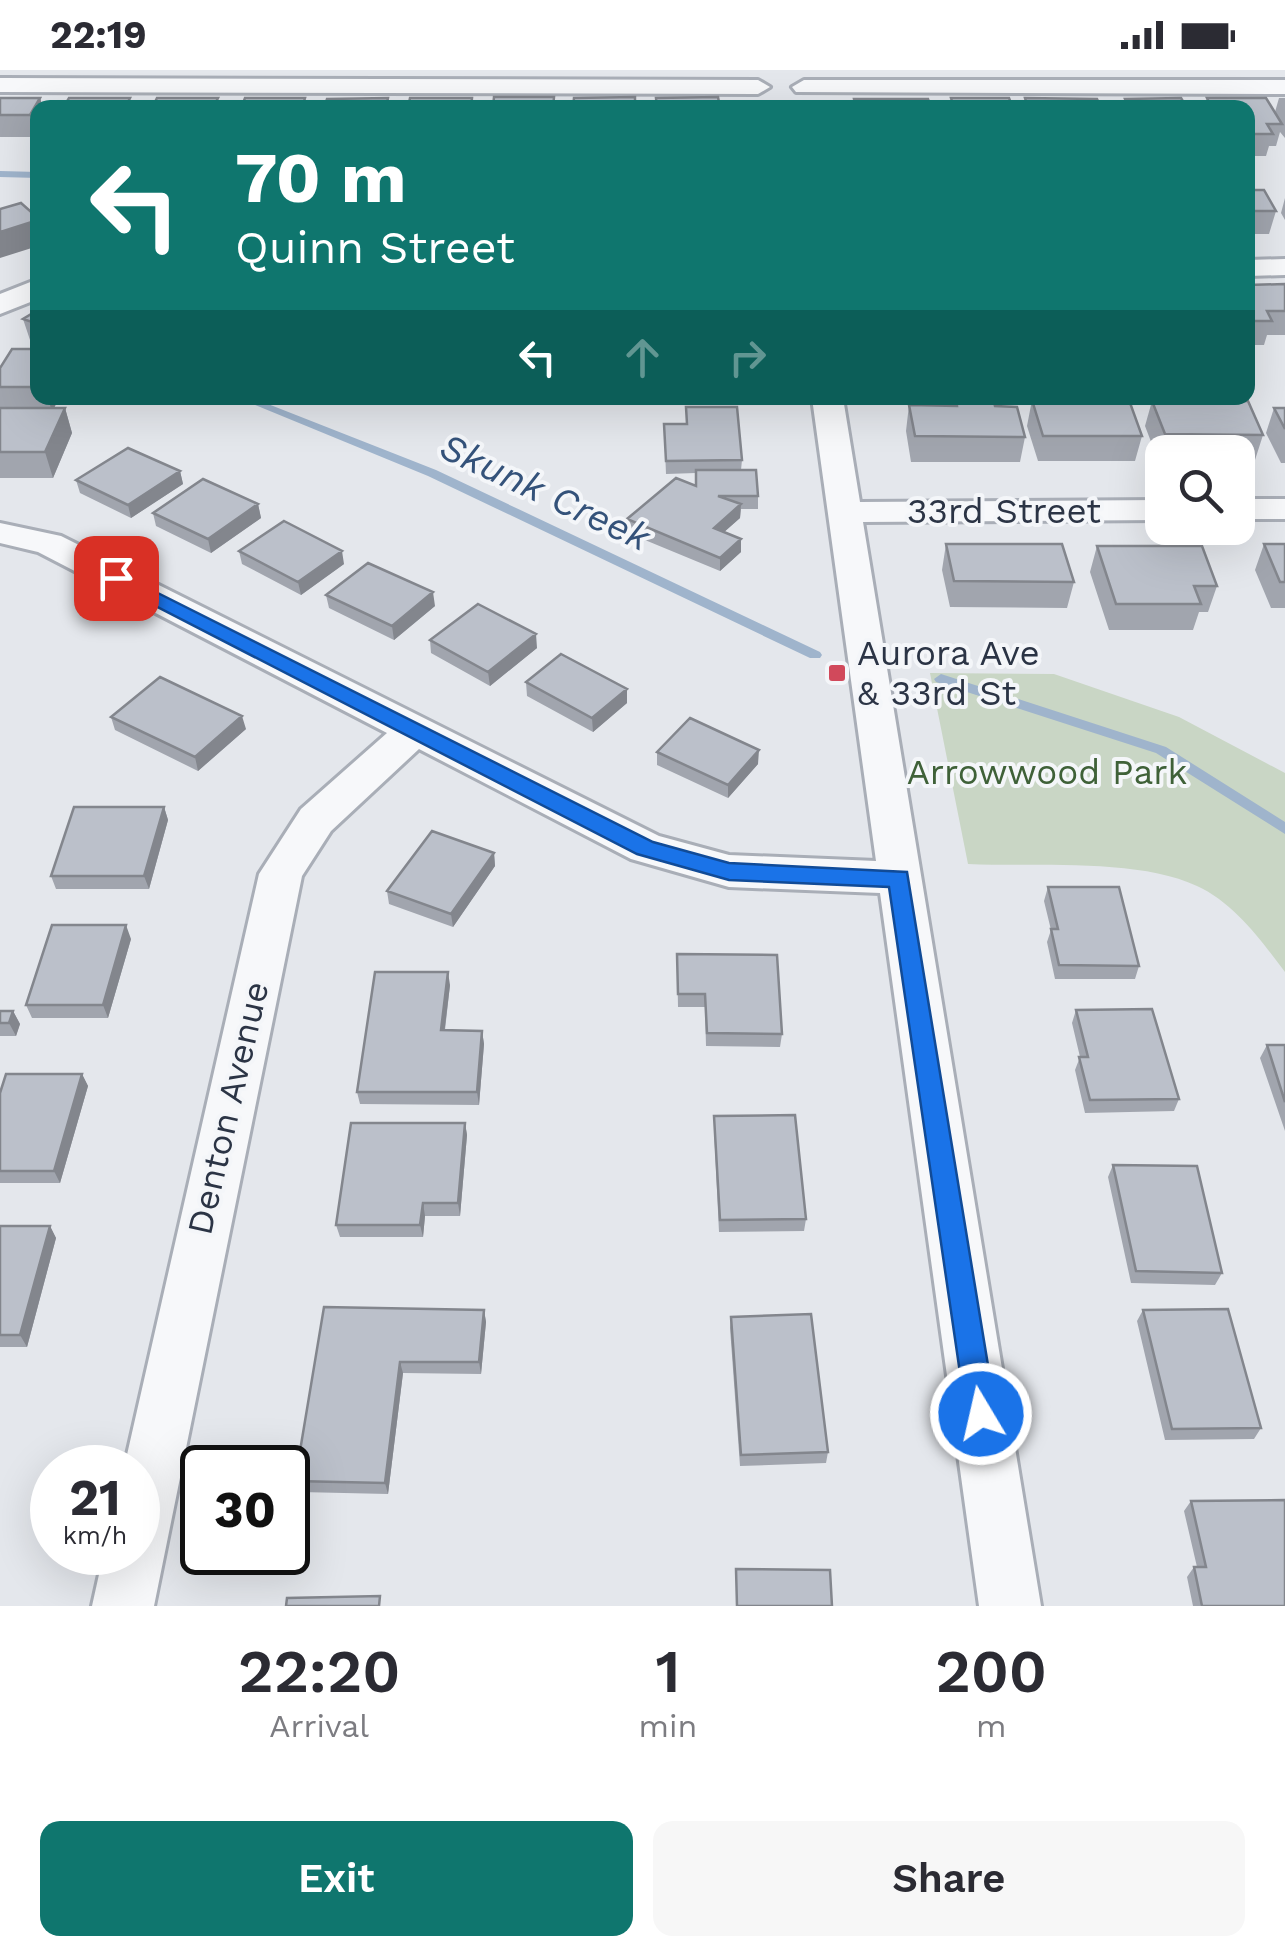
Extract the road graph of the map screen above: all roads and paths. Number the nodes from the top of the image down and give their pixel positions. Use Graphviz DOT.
graph roads {
  1 [pos="0,86"];
  2 [pos="1285,87"];
  3 [pos="1255,268"];
  4 [pos="1285,268"];
  5 [pos="828,405"];
  6 [pos="1285,509"];
  7 [pos="1145,510"];
  8 [pos="1255,510"];
  9 [pos="845,512"];
  10 [pos="0,532"];
  11 [pos="416,729"];
  12 [pos="899,878"];
  13 [pos="158,1445"];
  14 [pos="130,1575"];
  15 [pos="124,1606"];
  16 [pos="1010,1606"];
  1 -- 2 [label="street"];
  3 -- 4 [label="street"];
  5 -- 9 [label="street"];
  6 -- 8 [label="street"];
  7 -- 9 [label="street, 33rd Street"];
  9 -- 12 [label="street"];
  10 -- 11 [label="street"];
  11 -- 12 [label="street"];
  11 -- 13 [label="street, Denton Avenue"];
  12 -- 16 [label="street"];
  14 -- 15 [label="street"];
}
